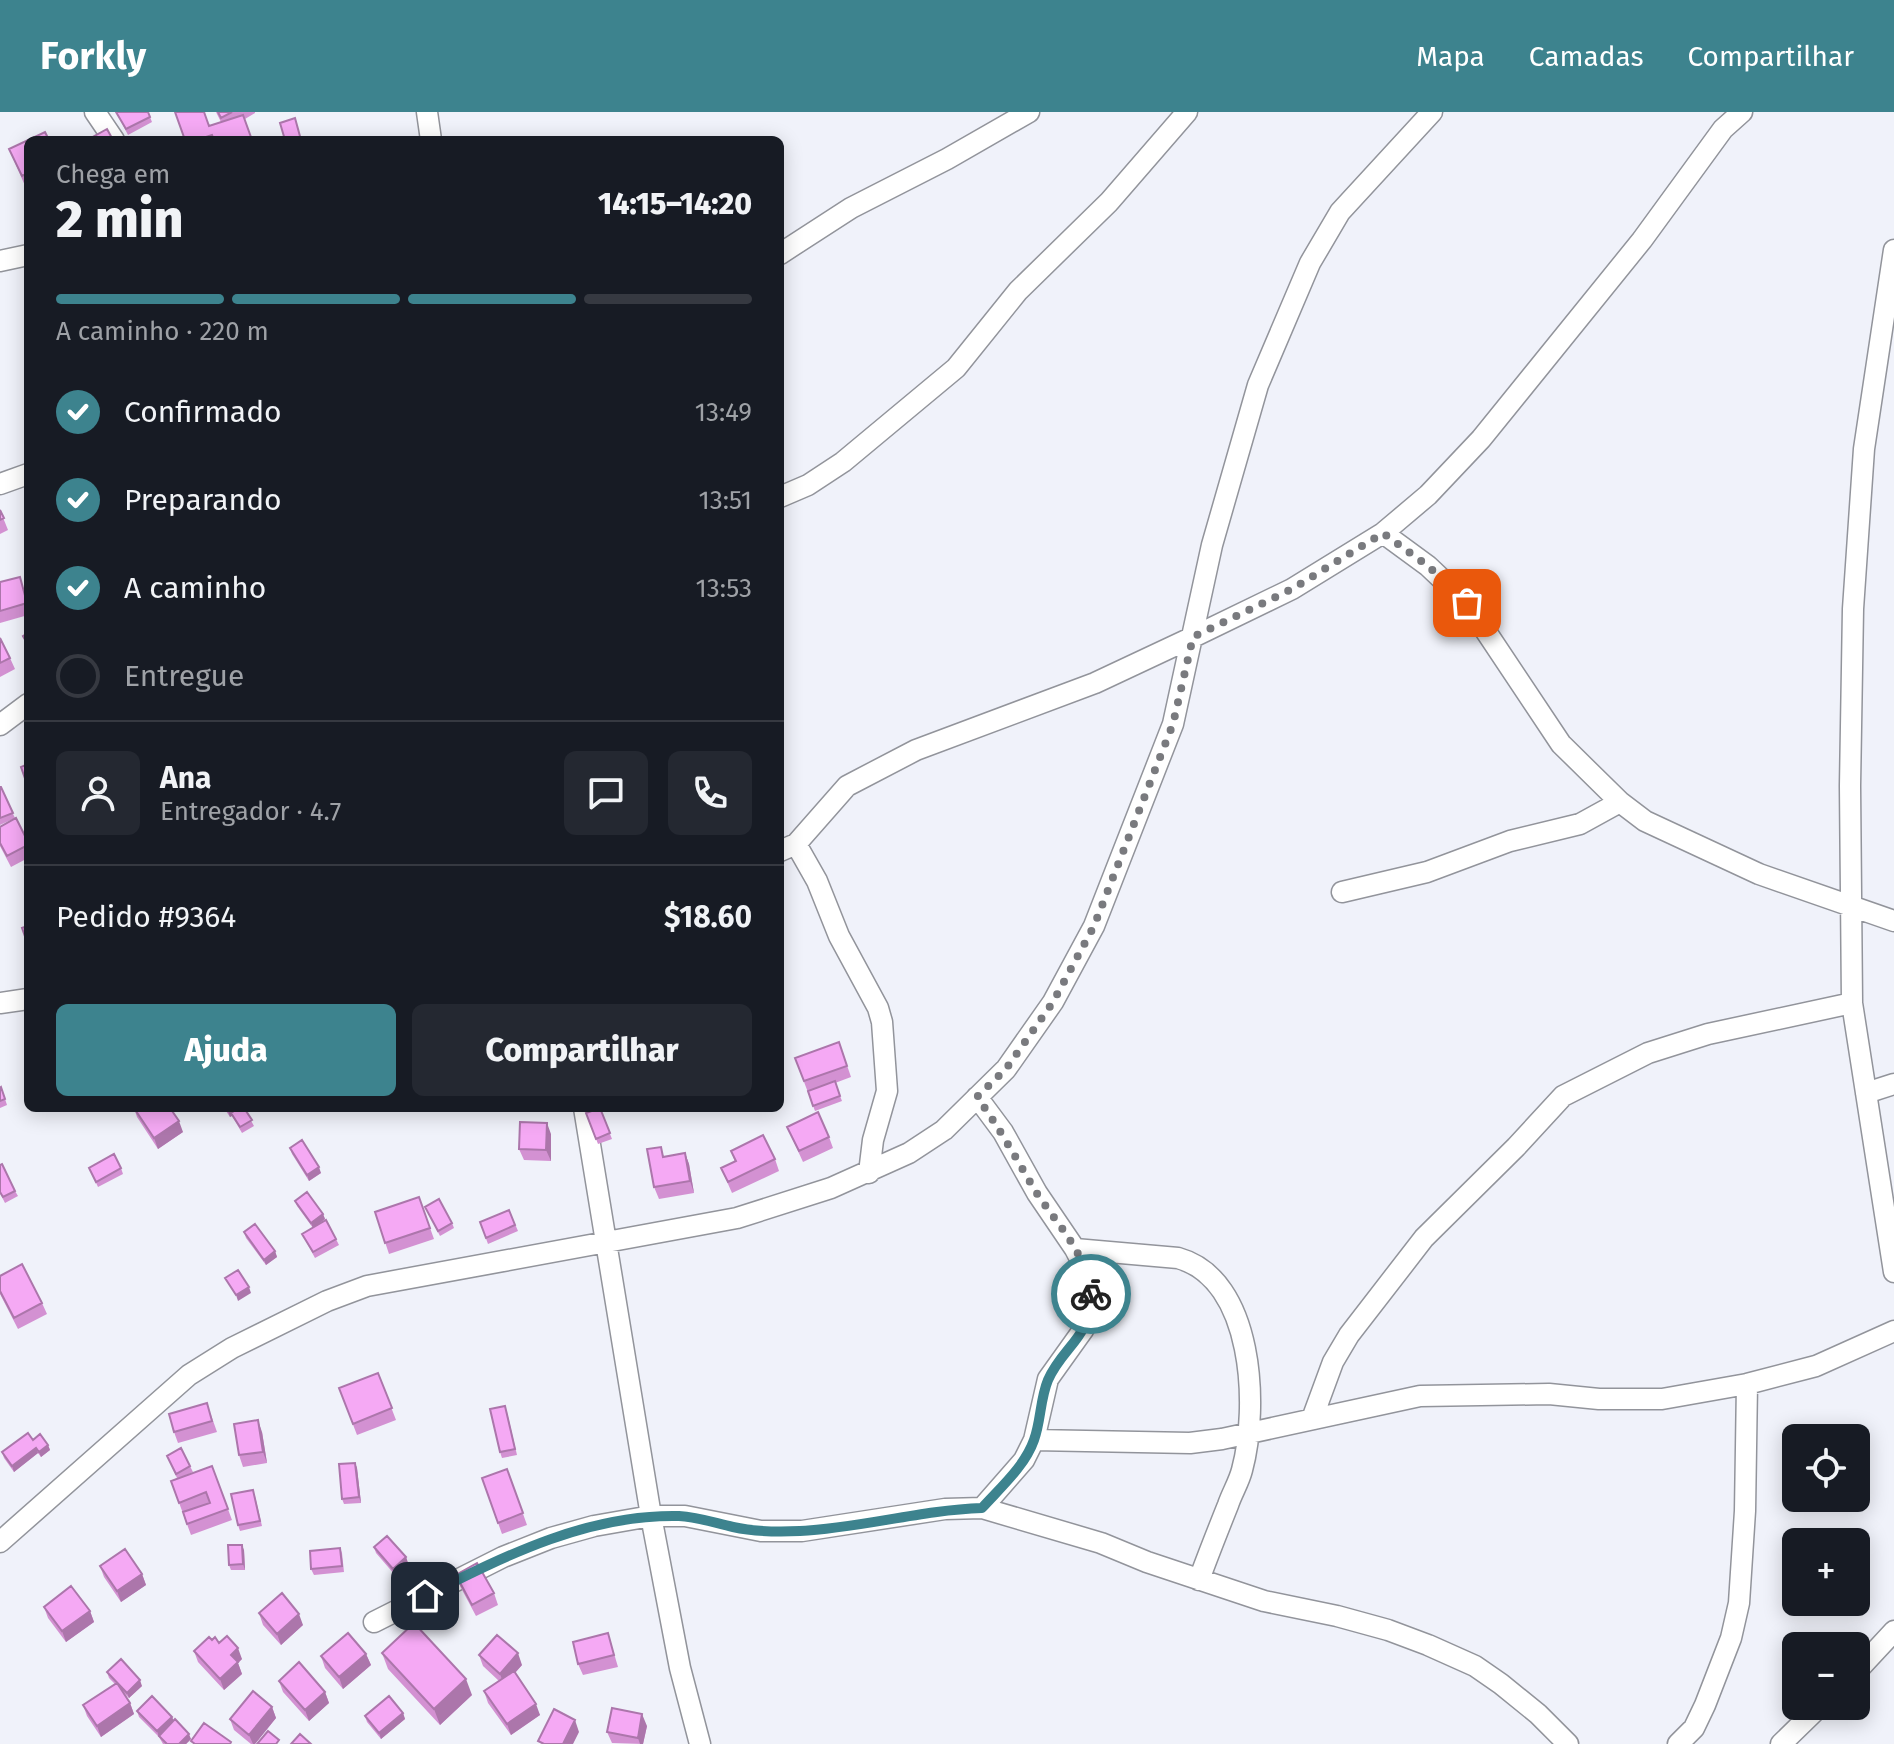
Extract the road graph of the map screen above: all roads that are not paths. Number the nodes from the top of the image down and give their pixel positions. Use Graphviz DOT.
graph roads {
  1 [pos="95,112"];
  2 [pos="427,112"];
  3 [pos="1029,112"];
  4 [pos="1187,112"];
  5 [pos="1432,112"];
  6 [pos="1742,112"];
  7 [pos="111,136"];
  8 [pos="430,136"];
  9 [pos="1894,250"];
  10 [pos="784,252"];
  11 [pos="24,256"];
  12 [pos="0,261"];
  13 [pos="24,475"];
  14 [pos="0,484"];
  15 [pos="784,495"];
  16 [pos="1383,533"];
  17 [pos="1193,637"];
  18 [pos="24,707"];
  19 [pos="0,725"];
  20 [pos="1620,802"];
  21 [pos="788,848"];
  22 [pos="1342,892"];
  23 [pos="1852,908"];
  24 [pos="1894,921"];
  25 [pos="24,1000"];
  26 [pos="0,1003"];
  27 [pos="1852,1003"];
  28 [pos="1894,1084"];
  29 [pos="1866,1093"];
  30 [pos="977,1097"];
  31 [pos="585,1112"];
  32 [pos="869,1173"];
  33 [pos="604,1242"];
  34 [pos="1075,1249"];
  35 [pos="1894,1272"];
  36 [pos="1894,1331"];
  37 [pos="1747,1384"];
  38 [pos="1312,1419"];
  39 [pos="1248,1432"];
  40 [pos="1034,1440"];
  41 [pos="982,1508"];
  42 [pos="651,1516"];
  43 [pos="0,1542"];
  44 [pos="1199,1580"];
  45 [pos="374,1622"];
  46 [pos="1894,1631"];
  47 [pos="1870,1657"];
  48 [pos="1806,1720"];
  49 [pos="700,1744"];
  50 [pos="1568,1744"];
  51 [pos="1678,1744"];
  52 [pos="1781,1744"];
  1 -- 7 [label="street"];
  2 -- 8 [label="street"];
  3 -- 10 [label="street"];
  4 -- 15 [label="street"];
  5 -- 17 [label="street"];
  6 -- 16 [label="street"];
  9 -- 23 [label="street"];
  11 -- 12 [label="street"];
  13 -- 14 [label="street"];
  16 -- 17 [label="street"];
  16 -- 20 [label="street"];
  17 -- 21 [label="street"];
  17 -- 30 [label="street"];
  18 -- 19 [label="street"];
  20 -- 22 [label="street"];
  20 -- 23 [label="street"];
  21 -- 32 [label="street"];
  23 -- 24 [label="street"];
  23 -- 27 [label="street"];
  25 -- 26 [label="street"];
  27 -- 29 [label="street"];
  27 -- 38 [label="street"];
  28 -- 29 [label="street"];
  29 -- 35 [label="street"];
  30 -- 32 [label="street"];
  30 -- 34 [label="street"];
  31 -- 33 [label="street"];
  32 -- 33 [label="street"];
  33 -- 42 [label="street"];
  33 -- 43 [label="street"];
  34 -- 39 [label="street"];
  34 -- 40 [label="street"];
  36 -- 37 [label="street"];
  37 -- 38 [label="street"];
  37 -- 51 [label="street"];
  38 -- 39 [label="street"];
  39 -- 40 [label="street"];
  39 -- 44 [label="street"];
  40 -- 41 [label="street"];
  41 -- 42 [label="street"];
  41 -- 44 [label="street"];
  42 -- 45 [label="street"];
  42 -- 49 [label="street"];
  44 -- 50 [label="street"];
  46 -- 47 [label="street"];
  48 -- 52 [label="street"];
}
